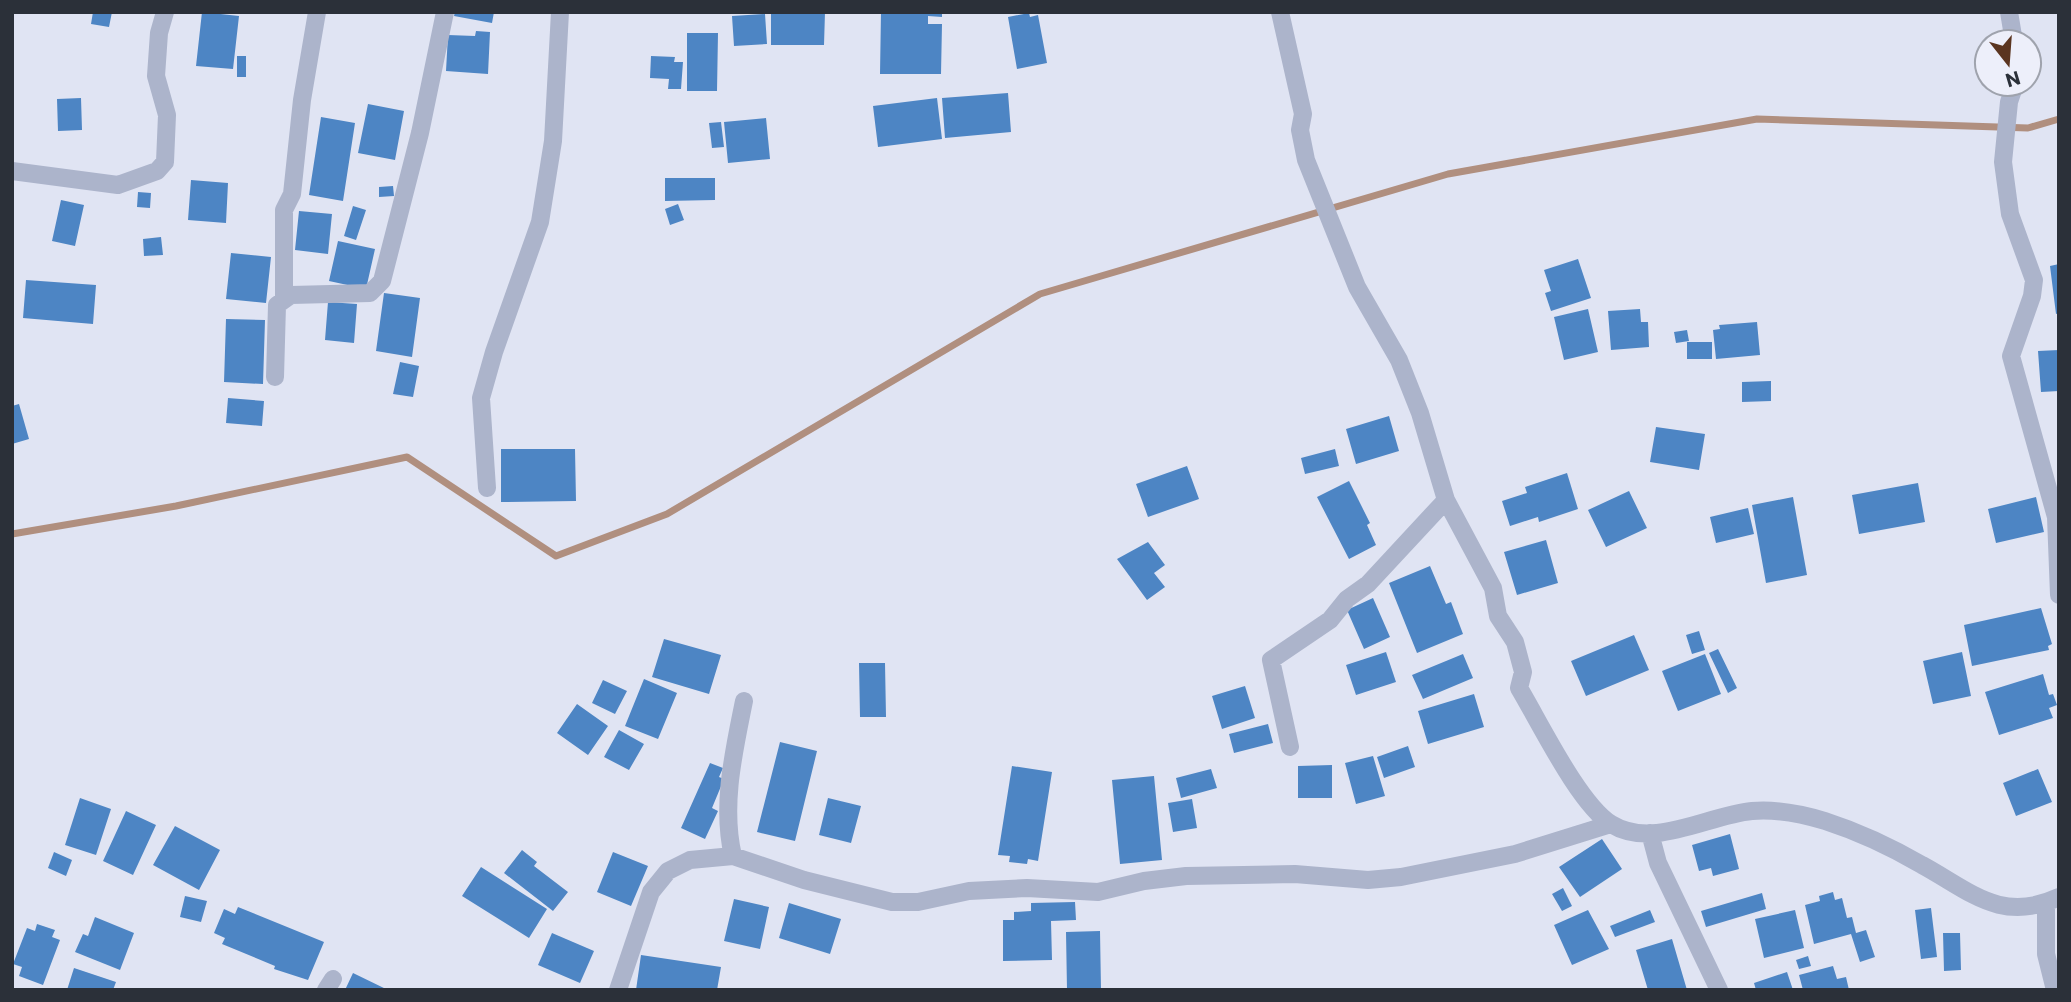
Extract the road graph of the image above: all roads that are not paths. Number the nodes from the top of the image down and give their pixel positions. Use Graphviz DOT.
graph roads {
  1 [pos="165,12"];
  2 [pos="317,12"];
  3 [pos="445,12"];
  4 [pos="560,12"];
  5 [pos="1280,12"];
  6 [pos="2011,98"];
  7 [pos="12,171"];
  8 [pos="284,298"];
  9 [pos="275,377"];
  10 [pos="487,488"];
  11 [pos="1447,500"];
  12 [pos="2059,596"];
  13 [pos="744,701"];
  14 [pos="1290,747"];
  15 [pos="1611,824"];
  16 [pos="1650,834"];
  17 [pos="733,856"];
  18 [pos="2053,900"];
  19 [pos="618,990"];
  20 [pos="1719,990"];
  21 [pos="2054,990"];
  1 -- 7 [label="street"];
  2 -- 8 [label="street"];
  3 -- 8 [label="street"];
  4 -- 10 [label="street"];
  5 -- 11 [label="street"];
  6 -- 12 [label="street"];
  8 -- 9 [label="street"];
  11 -- 14 [label="street"];
  11 -- 15 [label="street"];
  13 -- 17 [label="street"];
  15 -- 16 [label="street"];
  15 -- 17 [label="street"];
  16 -- 18 [label="street"];
  16 -- 20 [label="street"];
  17 -- 19 [label="street"];
  18 -- 21 [label="street"];
}
